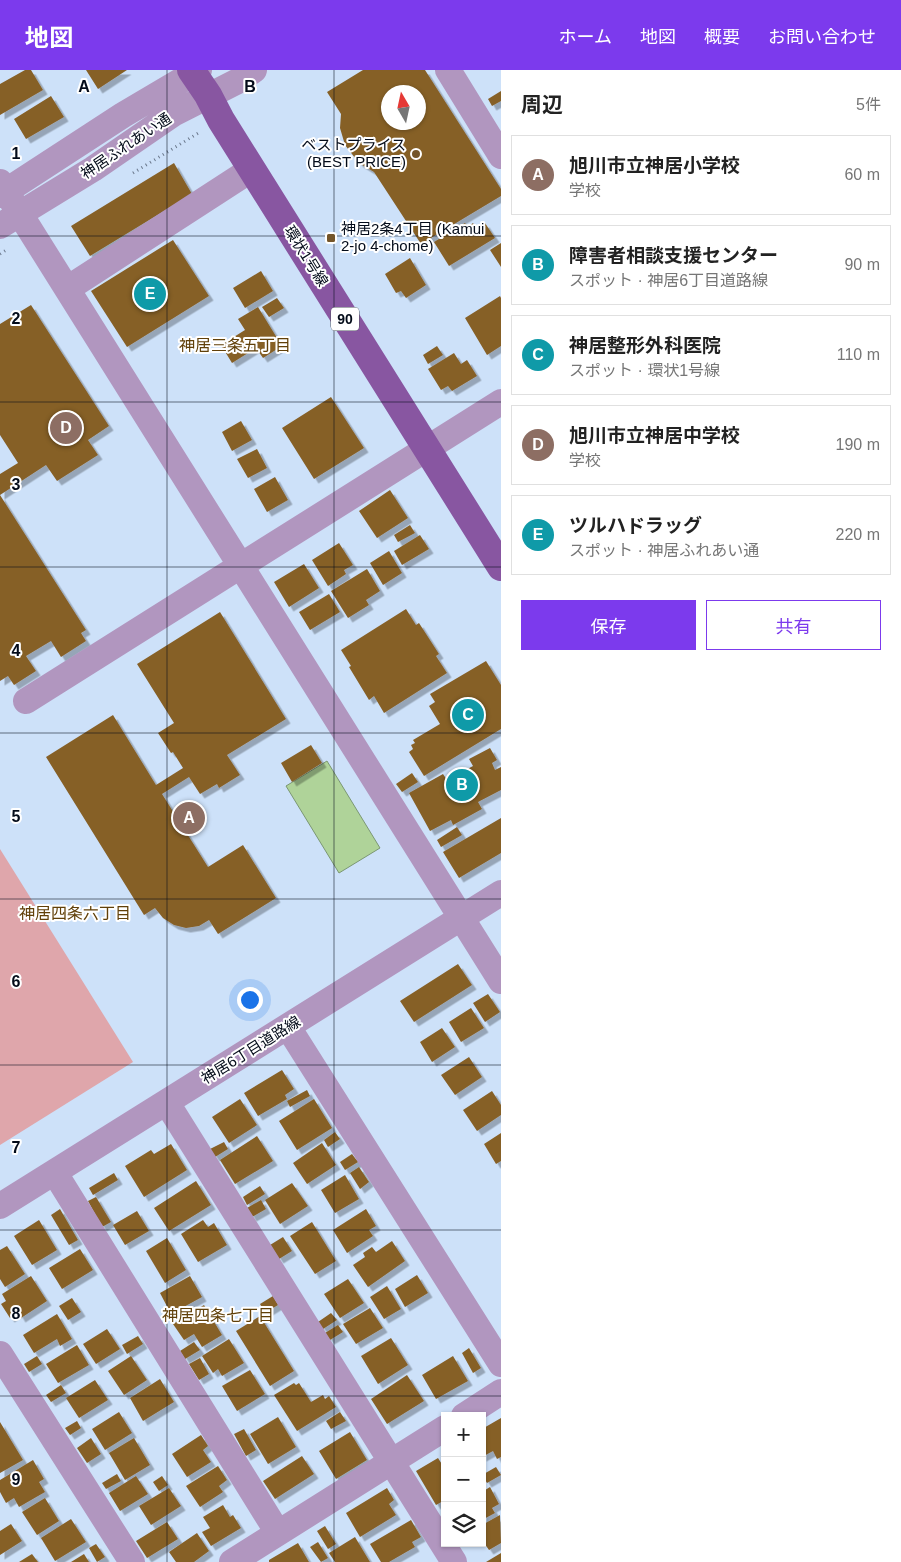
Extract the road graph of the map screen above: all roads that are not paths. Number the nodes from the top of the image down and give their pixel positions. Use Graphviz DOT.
graph roads {
  1 [pos="254,70"];
  2 [pos="448,70"];
  3 [pos="198,77"];
  4 [pos="501,156"];
  5 [pos="252,170"];
  6 [pos="2,189"];
  7 [pos="10,220"];
  8 [pos="67,289"];
  9 [pos="501,402"];
  10 [pos="426,450"];
  11 [pos="241,567"];
  12 [pos="501,568"];
  13 [pos="26,701"];
  14 [pos="501,893"];
  15 [pos="461,918"];
  16 [pos="501,981"];
  17 [pos="288,1027"];
  18 [pos="167,1103"];
  19 [pos="55,1172"];
  20 [pos="0,1206"];
  21 [pos="0,1354"];
  22 [pos="501,1364"];
  23 [pos="501,1392"];
  24 [pos="470,1412"];
  25 [pos="441,1431"];
  26 [pos="392,1462"];
  27 [pos="278,1532"];
  28 [pos="245,1558"];
  29 [pos="132,1562"];
  30 [pos="454,1562"];
  1 -- 3 [label="street, 神居ふれあい通"];
  2 -- 4 [label="street"];
  3 -- 5 [label="main road, 環状1号線 / 90"];
  3 -- 6 [label="street, 神居ふれあい通"];
  3 -- 7 [label="street, 神居ふれあい通"];
  5 -- 8 [label="street"];
  5 -- 10 [label="main road, 環状1号線 / 90"];
  6 -- 7 [label="street"];
  7 -- 8 [label="street"];
  8 -- 11 [label="street"];
  9 -- 10 [label="street"];
  10 -- 11 [label="street"];
  10 -- 12 [label="main road, 環状1号線 / 90"];
  11 -- 13 [label="street"];
  11 -- 15 [label="street"];
  14 -- 15 [label="street, 神居6丁目道路線"];
  15 -- 16 [label="street"];
  15 -- 17 [label="street, 神居6丁目道路線"];
  17 -- 18 [label="street, 神居6丁目道路線"];
  17 -- 22 [label="street"];
  18 -- 19 [label="street, 神居6丁目道路線"];
  18 -- 26 [label="street"];
  19 -- 20 [label="street, 神居6丁目道路線"];
  19 -- 27 [label="street"];
  21 -- 29 [label="street"];
  23 -- 24 [label="street"];
  25 -- 26 [label="street"];
  26 -- 27 [label="street"];
  26 -- 30 [label="street"];
  27 -- 28 [label="street"];
}
